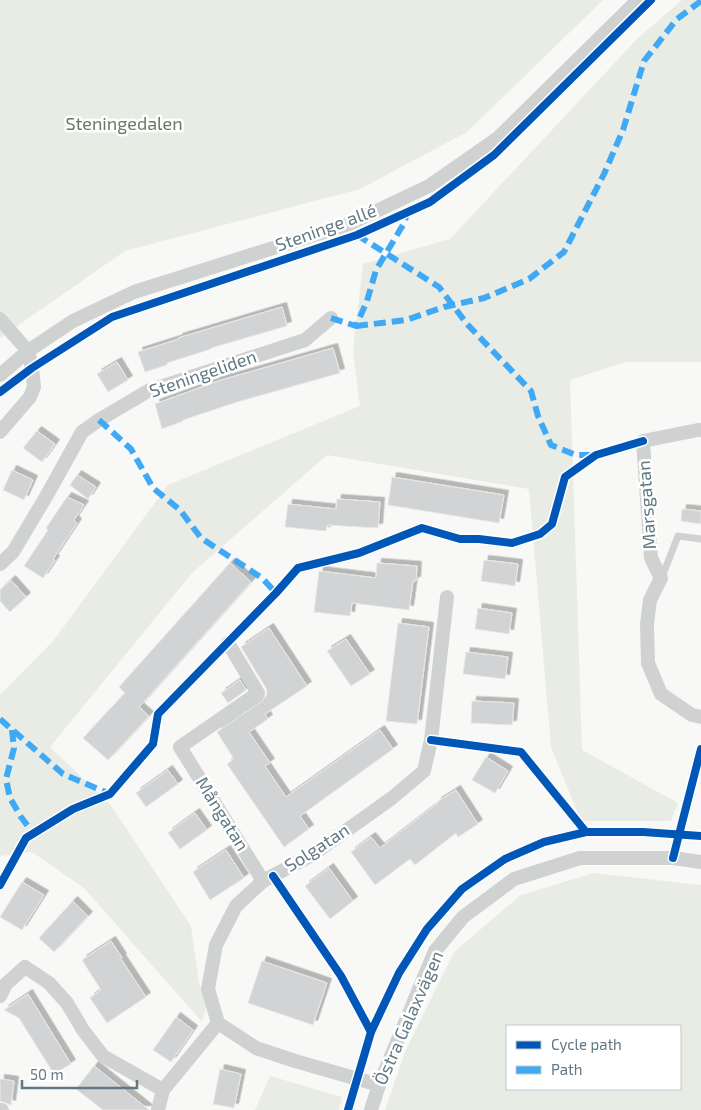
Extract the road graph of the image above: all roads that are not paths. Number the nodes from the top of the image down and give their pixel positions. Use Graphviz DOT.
graph roads {
  1 [pos="638,0"];
  2 [pos="331,318"];
  3 [pos="0,319"];
  4 [pos="28,351"];
  5 [pos="0,375"];
  6 [pos="701,430"];
  7 [pos="0,432"];
  8 [pos="701,539"];
  9 [pos="0,564"];
  10 [pos="661,578"];
  11 [pos="447,597"];
  12 [pos="228,642"];
  13 [pos="701,717"];
  14 [pos="701,862"];
  15 [pos="264,881"];
  16 [pos="0,996"];
  17 [pos="218,1023"];
  18 [pos="379,1084"];
  19 [pos="163,1090"];
  20 [pos="158,1110"];
  21 [pos="371,1110"];
  1 -- 4 [label="street, Steninge allé"];
  2 -- 9 [label="street, Steningeliden"];
  3 -- 4 [label="street"];
  4 -- 5 [label="street, Steninge allé"];
  4 -- 7 [label="street"];
  6 -- 10 [label="street, Marsgatan"];
  8 -- 10 [label="lane"];
  10 -- 13 [label="street"];
  11 -- 15 [label="street, Solgatan"];
  12 -- 15 [label="street, Mångatan"];
  14 -- 18 [label="street, Östra Galaxvägen"];
  15 -- 17 [label="street, Solgatan"];
  16 -- 19 [label="street"];
  17 -- 18 [label="street"];
  17 -- 19 [label="street"];
  18 -- 21 [label="street, Östra Galaxvägen"];
  19 -- 20 [label="street"];
}
